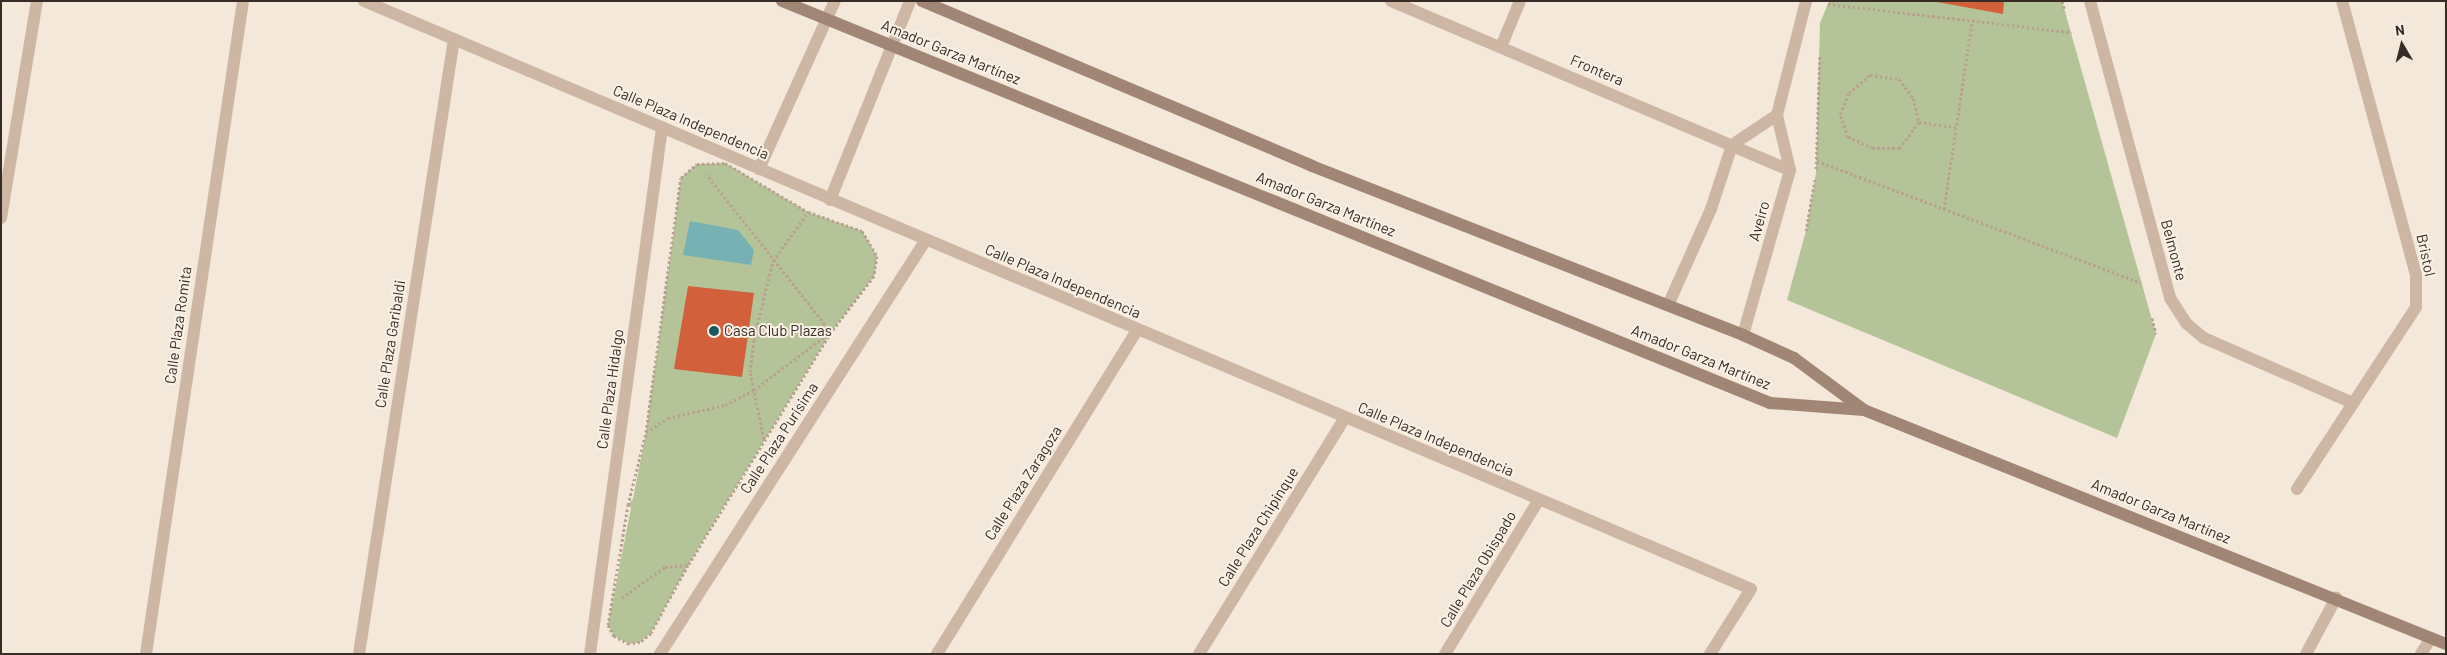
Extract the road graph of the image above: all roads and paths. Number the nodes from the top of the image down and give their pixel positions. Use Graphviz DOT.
graph roads {
  1 [pos="37,1"];
  2 [pos="242,1"];
  3 [pos="364,1"];
  4 [pos="782,1"];
  5 [pos="835,1"];
  6 [pos="910,1"];
  7 [pos="922,1"];
  8 [pos="1391,1"];
  9 [pos="1520,1"];
  10 [pos="1806,1"];
  11 [pos="2062,1"];
  12 [pos="2090,1"];
  13 [pos="2342,1"];
  14 [pos="1828,3"];
  15 [pos="1826,13"];
  16 [pos="2066,16"];
  17 [pos="827,20"];
  18 [pos="1972,21"];
  19 [pos="2069,24"];
  20 [pos="2071,32"];
  21 [pos="454,39"];
  22 [pos="2074,41"];
  23 [pos="894,46"];
  24 [pos="1501,47"];
  25 [pos="1820,50"];
  26 [pos="1777,115"];
  27 [pos="1918,122"];
  28 [pos="1956,127"];
  29 [pos="662,128"];
  30 [pos="1732,145"];
  31 [pos="1816,161"];
  32 [pos="698,164"];
  33 [pos="758,169"];
  34 [pos="1790,170"];
  35 [pos="830,200"];
  36 [pos="1944,209"];
  37 [pos="808,212"];
  38 [pos="1,218"];
  39 [pos="1806,231"];
  40 [pos="926,240"];
  41 [pos="773,260"];
  42 [pos="2139,274"];
  43 [pos="1669,304"];
  44 [pos="1137,330"];
  45 [pos="831,332"];
  46 [pos="1744,335"];
  47 [pos="754,390"];
  48 [pos="2353,403"];
  49 [pos="1864,410"];
  50 [pos="1345,418"];
  51 [pos="646,432"];
  52 [pos="764,440"];
  53 [pos="2297,489"];
  54 [pos="1538,501"];
  55 [pos="688,564"];
  56 [pos="2336,598"];
  57 [pos="611,608"];
  58 [pos="2431,638"];
  59 [pos="2446,644"];
  60 [pos="146,654"];
  61 [pos="359,654"];
  62 [pos="590,654"];
  63 [pos="660,654"];
  64 [pos="937,654"];
  65 [pos="1199,654"];
  66 [pos="1445,654"];
  67 [pos="1710,654"];
  68 [pos="2306,654"];
  69 [pos="2421,654"];
  1 -- 38 [label="street"];
  2 -- 60 [label="street, Calle Plaza Romita"];
  3 -- 21 [label="street, Calle Plaza Independencia"];
  4 -- 17 [label="street, Amador Garza Martínez"];
  5 -- 17 [label="street"];
  6 -- 23 [label="street"];
  7 -- 43 [label="street, Amador Garza Martínez"];
  8 -- 24 [label="street, Frontera"];
  9 -- 24 [label="street"];
  10 -- 26 [label="street, Aveiro"];
  11 -- 16 [label="path"];
  12 -- 48 [label="street, Belmonte"];
  13 -- 48 [label="street, Bristol"];
  14 -- 15 [label="path"];
  14 -- 18 [label="path"];
  17 -- 23 [label="street, Amador Garza Martínez"];
  17 -- 33 [label="street"];
  18 -- 20 [label="path"];
  18 -- 28 [label="path"];
  19 -- 20 [label="path"];
  20 -- 22 [label="path"];
  21 -- 29 [label="street, Calle Plaza Independencia"];
  21 -- 61 [label="street, Calle Plaza Garibaldi"];
  23 -- 35 [label="street"];
  23 -- 49 [label="street, Amador Garza Martínez"];
  24 -- 30 [label="street, Frontera"];
  25 -- 31 [label="path"];
  26 -- 30 [label="street"];
  26 -- 34 [label="street, Aveiro"];
  27 -- 27 [label="path"];
  27 -- 28 [label="path"];
  28 -- 36 [label="path"];
  29 -- 33 [label="street, Calle Plaza Independencia"];
  29 -- 62 [label="street, Calle Plaza Hidalgo"];
  30 -- 34 [label="street, Frontera"];
  30 -- 43 [label="street"];
  31 -- 36 [label="path"];
  31 -- 39 [label="path"];
  32 -- 37 [label="path"];
  32 -- 41 [label="path"];
  32 -- 51 [label="path"];
  33 -- 35 [label="street, Calle Plaza Independencia"];
  34 -- 46 [label="street, Aveiro"];
  35 -- 40 [label="street, Calle Plaza Independencia"];
  36 -- 42 [label="path"];
  37 -- 41 [label="path"];
  37 -- 45 [label="path"];
  40 -- 44 [label="street, Calle Plaza Independencia"];
  40 -- 63 [label="street, Calle Plaza Purisima"];
  41 -- 45 [label="path"];
  41 -- 47 [label="path"];
  43 -- 46 [label="street, Amador Garza Martínez"];
  44 -- 50 [label="street, Calle Plaza Independencia"];
  44 -- 64 [label="street, Calle Plaza Zaragoza"];
  45 -- 47 [label="path"];
  45 -- 52 [label="path"];
  46 -- 49 [label="street, Amador Garza Martínez"];
  47 -- 51 [label="path"];
  47 -- 52 [label="path"];
  48 -- 53 [label="street, Bristol"];
  49 -- 56 [label="street, Amador Garza Martínez"];
  50 -- 54 [label="street, Calle Plaza Independencia"];
  50 -- 65 [label="street, Calle Plaza Chipinque"];
  51 -- 57 [label="path"];
  52 -- 55 [label="path"];
  54 -- 66 [label="street, Calle Plaza Obispado"];
  54 -- 67 [label="street, Calle Plaza Independencia"];
  55 -- 57 [label="path"];
  55 -- 57 [label="path"];
  56 -- 58 [label="street, Amador Garza Martínez"];
  56 -- 68 [label="street"];
  58 -- 59 [label="street, Amador Garza Martínez"];
  58 -- 69 [label="street"];
}
